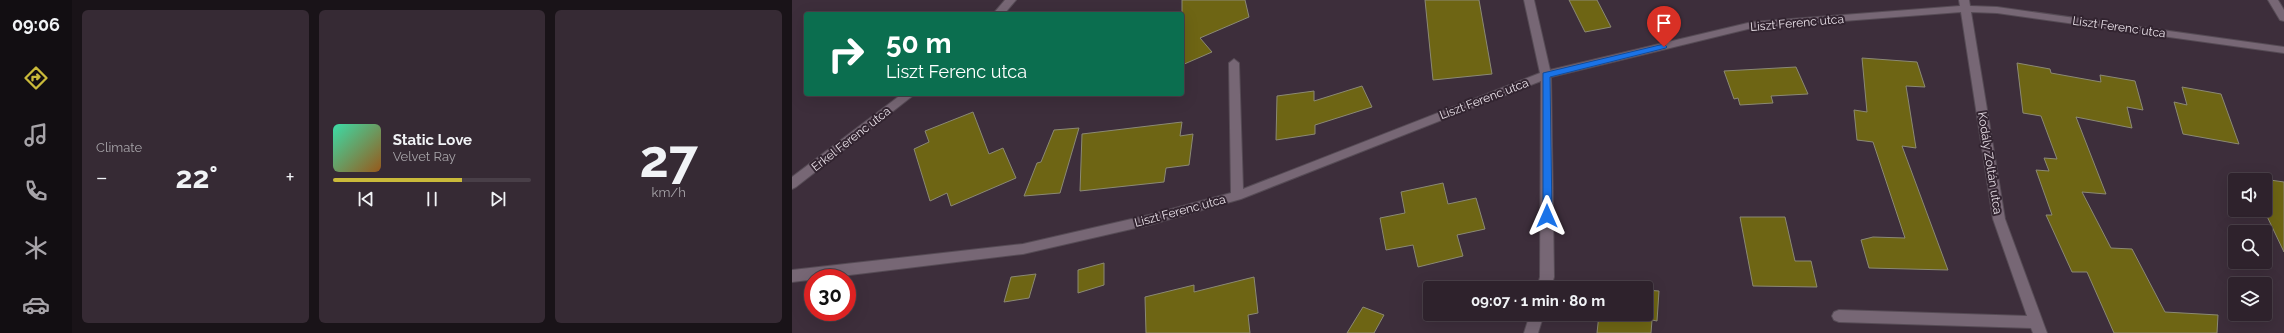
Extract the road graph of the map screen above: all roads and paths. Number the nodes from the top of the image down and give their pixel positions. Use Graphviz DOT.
graph roads {
  1 [pos="1011,0"];
  2 [pos="1529,0"];
  3 [pos="2273,0"];
  4 [pos="1964,5"];
  5 [pos="1000,12"];
  6 [pos="2284,18"];
  7 [pos="2284,50"];
  8 [pos="1234,63"];
  9 [pos="1546,75"];
  10 [pos="906,96"];
  11 [pos="792,184"];
  12 [pos="1237,196"];
  13 [pos="792,276"];
  14 [pos="1546,281"];
  15 [pos="1840,316"];
  16 [pos="1535,321"];
  17 [pos="2038,328"];
  18 [pos="1531,333"];
  1 -- 5 [label="street"];
  2 -- 9 [label="street"];
  3 -- 6 [label="street"];
  4 -- 7 [label="street, Liszt Ferenc utca"];
  4 -- 9 [label="street, Liszt Ferenc utca"];
  4 -- 17 [label="street, Kodály Zoltán utca"];
  8 -- 12 [label="street"];
  9 -- 12 [label="street, Liszt Ferenc utca"];
  9 -- 14 [label="street"];
  10 -- 11 [label="street, Erkel Ferenc utca"];
  12 -- 13 [label="street, Liszt Ferenc utca"];
  15 -- 17 [label="street, Kodály Zoltán utca"];
  16 -- 18 [label="street"];
}
